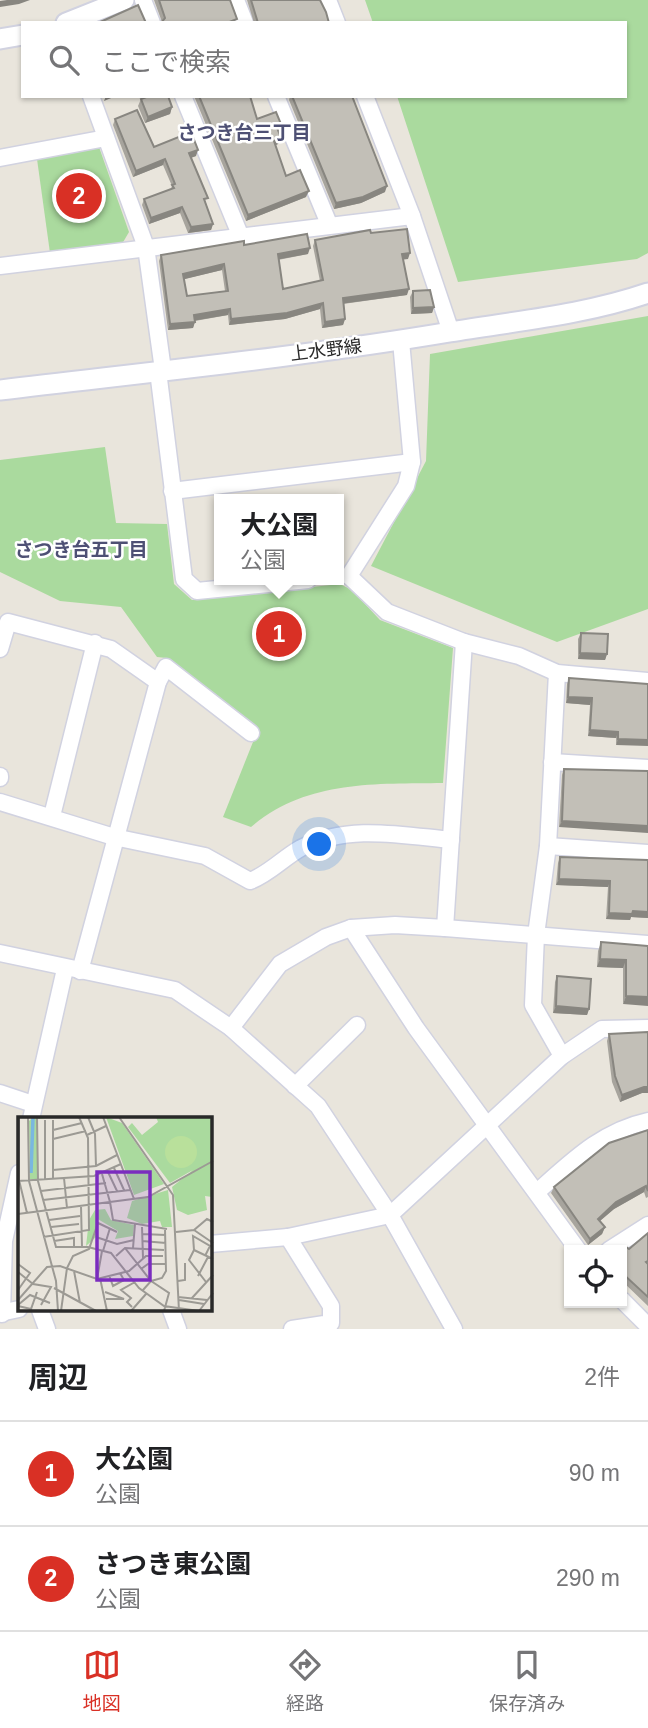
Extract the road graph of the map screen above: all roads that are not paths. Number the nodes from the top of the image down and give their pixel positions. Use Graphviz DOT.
graph roads {
  1 [pos="124,0"];
  2 [pos="143,0"];
  3 [pos="236,0"];
  4 [pos="328,0"];
  5 [pos="71,21"];
  6 [pos="151,21"];
  7 [pos="244,21"];
  8 [pos="336,21"];
  9 [pos="21,35"];
  10 [pos="0,39"];
  11 [pos="92,98"];
  12 [pos="184,98"];
  13 [pos="277,98"];
  14 [pos="366,98"];
  15 [pos="106,138"];
  16 [pos="0,158"];
  17 [pos="412,216"];
  18 [pos="329,225"];
  19 [pos="241,237"];
  20 [pos="146,247"];
  21 [pos="0,266"];
  22 [pos="648,293"];
  23 [pos="451,332"];
  24 [pos="401,341"];
  25 [pos="161,370"];
  26 [pos="0,390"];
  27 [pos="412,462"];
  28 [pos="173,491"];
  29 [pos="344,576"];
  30 [pos="258,585"];
  31 [pos="464,642"];
  32 [pos="95,643"];
  33 [pos="0,649"];
  34 [pos="556,673"];
  35 [pos="648,681"];
  36 [pos="158,682"];
  37 [pos="251,733"];
  38 [pos="552,762"];
  39 [pos="648,768"];
  40 [pos="0,802"];
  41 [pos="51,816"];
  42 [pos="114,837"];
  43 [pos="451,840"];
  44 [pos="548,846"];
  45 [pos="648,853"];
  46 [pos="351,928"];
  47 [pos="445,928"];
  48 [pos="536,935"];
  49 [pos="648,944"];
  50 [pos="0,953"];
  51 [pos="72,970"];
  52 [pos="357,1025"];
  53 [pos="231,1028"];
  54 [pos="648,1028"];
  55 [pos="562,1056"];
  56 [pos="295,1086"];
  57 [pos="0,1093"];
  58 [pos="32,1111"];
  59 [pos="648,1121"];
  60 [pos="487,1125"];
  61 [pos="18,1178"];
  62 [pos="537,1192"];
  63 [pos="390,1215"];
  64 [pos="648,1225"];
  65 [pos="288,1237"];
  66 [pos="212,1244"];
  67 [pos="574,1245"];
  68 [pos="617,1245"];
  69 [pos="627,1305"];
  70 [pos="41,1312"];
  71 [pos="171,1312"];
  72 [pos="1,1313"];
  73 [pos="648,1326"];
  74 [pos="47,1329"];
  75 [pos="178,1329"];
  76 [pos="292,1329"];
  77 [pos="454,1329"];
  1 -- 5 [label="street"];
  2 -- 6 [label="street"];
  3 -- 7 [label="street"];
  4 -- 8 [label="street"];
  9 -- 10 [label="street"];
  11 -- 15 [label="street"];
  12 -- 19 [label="street"];
  13 -- 18 [label="street"];
  14 -- 17 [label="street"];
  15 -- 16 [label="street"];
  15 -- 20 [label="street"];
  17 -- 18 [label="street"];
  17 -- 23 [label="street"];
  18 -- 19 [label="street"];
  19 -- 20 [label="street"];
  20 -- 21 [label="street"];
  20 -- 25 [label="street"];
  22 -- 23 [label="street, 上水野線"];
  23 -- 24 [label="street, 上水野線"];
  24 -- 25 [label="street, 上水野線"];
  24 -- 27 [label="street"];
  25 -- 26 [label="street, 上水野線"];
  25 -- 28 [label="street"];
  27 -- 28 [label="street"];
  27 -- 29 [label="street"];
  28 -- 30 [label="street"];
  29 -- 31 [label="street"];
  31 -- 34 [label="street"];
  31 -- 43 [label="street"];
  32 -- 33 [label="street"];
  32 -- 36 [label="street"];
  32 -- 41 [label="street"];
  34 -- 35 [label="street"];
  34 -- 38 [label="street"];
  36 -- 37 [label="street"];
  36 -- 42 [label="street"];
  38 -- 39 [label="street"];
  38 -- 44 [label="street"];
  40 -- 41 [label="street"];
  41 -- 42 [label="street"];
  42 -- 43 [label="street"];
  42 -- 51 [label="street"];
  43 -- 47 [label="street"];
  44 -- 45 [label="street"];
  44 -- 48 [label="street"];
  46 -- 47 [label="street"];
  46 -- 53 [label="street"];
  46 -- 60 [label="street"];
  47 -- 48 [label="street"];
  48 -- 49 [label="street"];
  48 -- 55 [label="street"];
  50 -- 51 [label="street"];
  51 -- 53 [label="street"];
  51 -- 58 [label="street"];
  52 -- 56 [label="street"];
  53 -- 56 [label="street"];
  54 -- 55 [label="street"];
  55 -- 60 [label="street"];
  56 -- 63 [label="street"];
  57 -- 58 [label="street"];
  59 -- 62 [label="street"];
  60 -- 62 [label="street"];
  60 -- 63 [label="street"];
  61 -- 72 [label="street"];
  62 -- 67 [label="street"];
  63 -- 65 [label="street"];
  63 -- 77 [label="street"];
  64 -- 68 [label="street"];
  65 -- 66 [label="street"];
  65 -- 76 [label="street"];
  69 -- 73 [label="street"];
  70 -- 74 [label="street"];
  71 -- 75 [label="street"];
}
